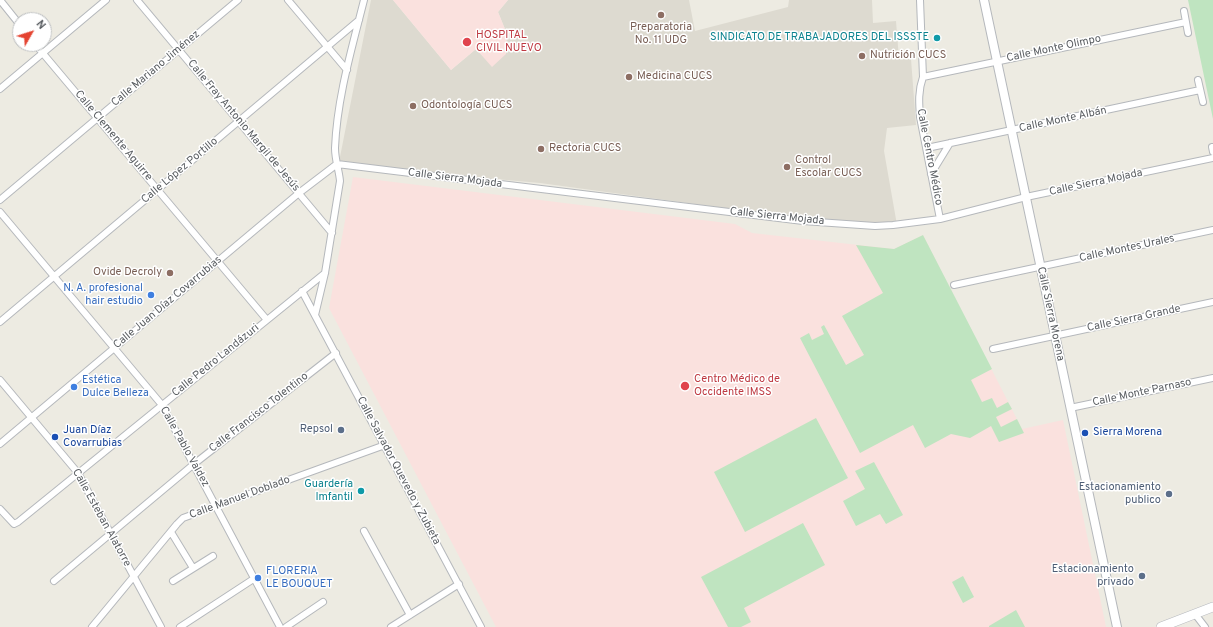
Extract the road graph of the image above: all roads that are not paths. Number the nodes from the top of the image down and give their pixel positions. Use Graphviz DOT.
graph roads {
  1 [pos="0,0"];
  2 [pos="106,0"];
  3 [pos="137,0"];
  4 [pos="238,0"];
  5 [pos="288,0"];
  6 [pos="364,0"];
  7 [pos="920,0"];
  8 [pos="984,0"];
  9 [pos="1184,12"];
  10 [pos="12,15"];
  11 [pos="359,20"];
  12 [pos="1186,22"];
  13 [pos="1188,33"];
  14 [pos="328,47"];
  15 [pos="179,50"];
  16 [pos="43,53"];
  17 [pos="997,62"];
  18 [pos="347,70"];
  19 [pos="923,77"];
  20 [pos="1198,80"];
  21 [pos="0,89"];
  22 [pos="1200,90"];
  23 [pos="1203,102"];
  24 [pos="98,117"];
  25 [pos="239,121"];
  26 [pos="1012,131"];
  27 [pos="950,143"];
  28 [pos="926,148"];
  29 [pos="1213,158"];
  30 [pos="337,164"];
  31 [pos="932,174"];
  32 [pos="158,189"];
  33 [pos="299,193"];
  34 [pos="1026,197"];
  35 [pos="0,200"];
  36 [pos="0,212"];
  37 [pos="940,219"];
  38 [pos="1213,230"];
  39 [pos="332,233"];
  40 [pos="218,261"];
  41 [pos="1040,267"];
  42 [pos="325,273"];
  43 [pos="54,276"];
  44 [pos="954,285"];
  45 [pos="302,291"];
  46 [pos="1213,302"];
  47 [pos="315,315"];
  48 [pos="267,320"];
  49 [pos="0,322"];
  50 [pos="1055,336"];
  51 [pos="114,348"];
  52 [pos="993,349"];
  53 [pos="336,353"];
  54 [pos="1213,378"];
  55 [pos="0,380"];
  56 [pos="162,405"];
  57 [pos="1070,408"];
  58 [pos="31,418"];
  59 [pos="0,444"];
  60 [pos="385,445"];
  61 [pos="194,464"];
  62 [pos="78,474"];
  63 [pos="217,507"];
  64 [pos="0,509"];
  65 [pos="364,531"];
  66 [pos="171,532"];
  67 [pos="111,534"];
  68 [pos="213,556"];
  69 [pos="193,568"];
  70 [pos="134,577"];
  71 [pos="254,578"];
  72 [pos="54,581"];
  73 [pos="173,582"];
  74 [pos="459,584"];
  75 [pos="323,602"];
  76 [pos="1213,607"];
  77 [pos="1195,614"];
  78 [pos="410,615"];
  79 [pos="480,626"];
  80 [pos="92,627"];
  81 [pos="161,627"];
  82 [pos="180,627"];
  83 [pos="280,627"];
  84 [pos="286,627"];
  85 [pos="391,627"];
  86 [pos="1116,627"];
  87 [pos="1161,627"];
  88 [pos="1205,627"];
  1 -- 10 [label="street"];
  2 -- 16 [label="street"];
  3 -- 15 [label="street, Calle Fray Antonio Margil de Jesús"];
  4 -- 15 [label="street, Calle Mariano Jiménez"];
  5 -- 14 [label="street"];
  6 -- 11 [label="street"];
  7 -- 19 [label="street, Calle Centro Médico"];
  8 -- 17 [label="street, Calle Sierra Morena"];
  9 -- 12 [label="street"];
  11 -- 14 [label="street, Calle López Portillo"];
  11 -- 18 [label="street"];
  12 -- 13 [label="street"];
  12 -- 17 [label="street, Calle Monte Olimpo"];
  14 -- 18 [label="street"];
  14 -- 25 [label="street, Calle López Portillo"];
  15 -- 24 [label="street, Calle Mariano Jiménez"];
  15 -- 25 [label="street, Calle Fray Antonio Margil de Jesús"];
  16 -- 21 [label="street"];
  16 -- 24 [label="street, Calle Clemente Aguirre"];
  17 -- 19 [label="street, Calle Monte Olimpo"];
  17 -- 26 [label="street, Calle Sierra Morena"];
  18 -- 30 [label="street"];
  19 -- 28 [label="street, Calle Centro Médico"];
  20 -- 22 [label="street"];
  22 -- 23 [label="street"];
  22 -- 26 [label="street, Calle Monte Albán"];
  24 -- 32 [label="street, Calle Clemente Aguirre"];
  24 -- 35 [label="street, Calle Mariano Jiménez"];
  25 -- 32 [label="street, Calle López Portillo"];
  25 -- 33 [label="street, Calle Fray Antonio Margil de Jesús"];
  26 -- 27 [label="street, Calle Monte Albán"];
  26 -- 34 [label="street, Calle Sierra Morena"];
  27 -- 28 [label="street, Calle Monte Albán"];
  27 -- 31 [label="street"];
  28 -- 31 [label="street, Calle Centro Médico"];
  29 -- 34 [label="street, Calle Sierra Mojada"];
  30 -- 33 [label="street, Calle Juan Díaz Covarrubias"];
  30 -- 37 [label="street, Calle Sierra Mojada"];
  30 -- 39 [label="street"];
  31 -- 37 [label="street, Calle Centro Médico"];
  32 -- 40 [label="street, Calle Clemente Aguirre"];
  32 -- 43 [label="street, Calle López Portillo"];
  33 -- 39 [label="street, Calle Fray Antonio Margil de Jesús"];
  33 -- 40 [label="street, Calle Juan Díaz Covarrubias"];
  34 -- 37 [label="street, Calle Sierra Mojada"];
  34 -- 41 [label="street, Calle Sierra Morena"];
  36 -- 43 [label="street, Calle Pablo Valdez"];
  38 -- 41 [label="street, Calle Montes Urales"];
  39 -- 42 [label="street"];
  40 -- 48 [label="street, Calle Clemente Aguirre"];
  40 -- 51 [label="street, Calle Juan Díaz Covarrubias"];
  41 -- 44 [label="street, Calle Montes Urales"];
  41 -- 50 [label="street, Calle Sierra Morena"];
  42 -- 45 [label="street, Calle Pedro Landázuri"];
  42 -- 47 [label="street"];
  43 -- 49 [label="street, Calle López Portillo"];
  43 -- 51 [label="street, Calle Pablo Valdez"];
  45 -- 47 [label="street, Calle Salvador Quevedo y Zubieta"];
  45 -- 48 [label="street, Calle Pedro Landázuri"];
  46 -- 50 [label="street, Calle Sierra Grande"];
  47 -- 53 [label="street, Calle Salvador Quevedo y Zubieta"];
  48 -- 56 [label="street, Calle Pedro Landázuri"];
  50 -- 52 [label="street, Calle Sierra Grande"];
  50 -- 57 [label="street, Calle Sierra Morena"];
  51 -- 56 [label="street, Calle Pablo Valdez"];
  51 -- 58 [label="street, Calle Juan Díaz Covarrubias"];
  53 -- 60 [label="street, Calle Salvador Quevedo y Zubieta"];
  53 -- 61 [label="street, Calle Francisco Tolentino"];
  54 -- 57 [label="street, Calle Monte Parnaso"];
  55 -- 58 [label="street, Calle Esteban Alatorre"];
  56 -- 61 [label="street, Calle Pablo Valdez"];
  56 -- 62 [label="street, Calle Pedro Landázuri"];
  57 -- 86 [label="street, Calle Sierra Morena"];
  58 -- 59 [label="street, Calle Juan Díaz Covarrubias"];
  58 -- 62 [label="street, Calle Esteban Alatorre"];
  60 -- 63 [label="street, Calle Manuel Doblado"];
  60 -- 74 [label="street, Calle Salvador Quevedo y Zubieta"];
  61 -- 63 [label="street, Calle Pablo Valdez"];
  61 -- 67 [label="street, Calle Francisco Tolentino"];
  62 -- 64 [label="street, Calle Pedro Landázuri"];
  62 -- 67 [label="street, Calle Esteban Alatorre"];
  63 -- 66 [label="street, Calle Manuel Doblado"];
  63 -- 71 [label="street, Calle Pablo Valdez"];
  65 -- 78 [label="street"];
  66 -- 69 [label="street"];
  66 -- 70 [label="street, Calle Manuel Doblado"];
  67 -- 70 [label="street, Calle Esteban Alatorre"];
  67 -- 72 [label="street, Calle Francisco Tolentino"];
  68 -- 69 [label="street"];
  69 -- 73 [label="street"];
  70 -- 80 [label="street, Calle Manuel Doblado"];
  70 -- 81 [label="street, Calle Esteban Alatorre"];
  71 -- 82 [label="street"];
  71 -- 83 [label="street, Calle Pablo Valdez"];
  74 -- 78 [label="street"];
  74 -- 79 [label="street, Calle Salvador Quevedo y Zubieta"];
  75 -- 84 [label="street"];
  76 -- 77 [label="main road"];
  77 -- 87 [label="main road"];
  77 -- 88 [label="street"];
  78 -- 85 [label="street"];
}
